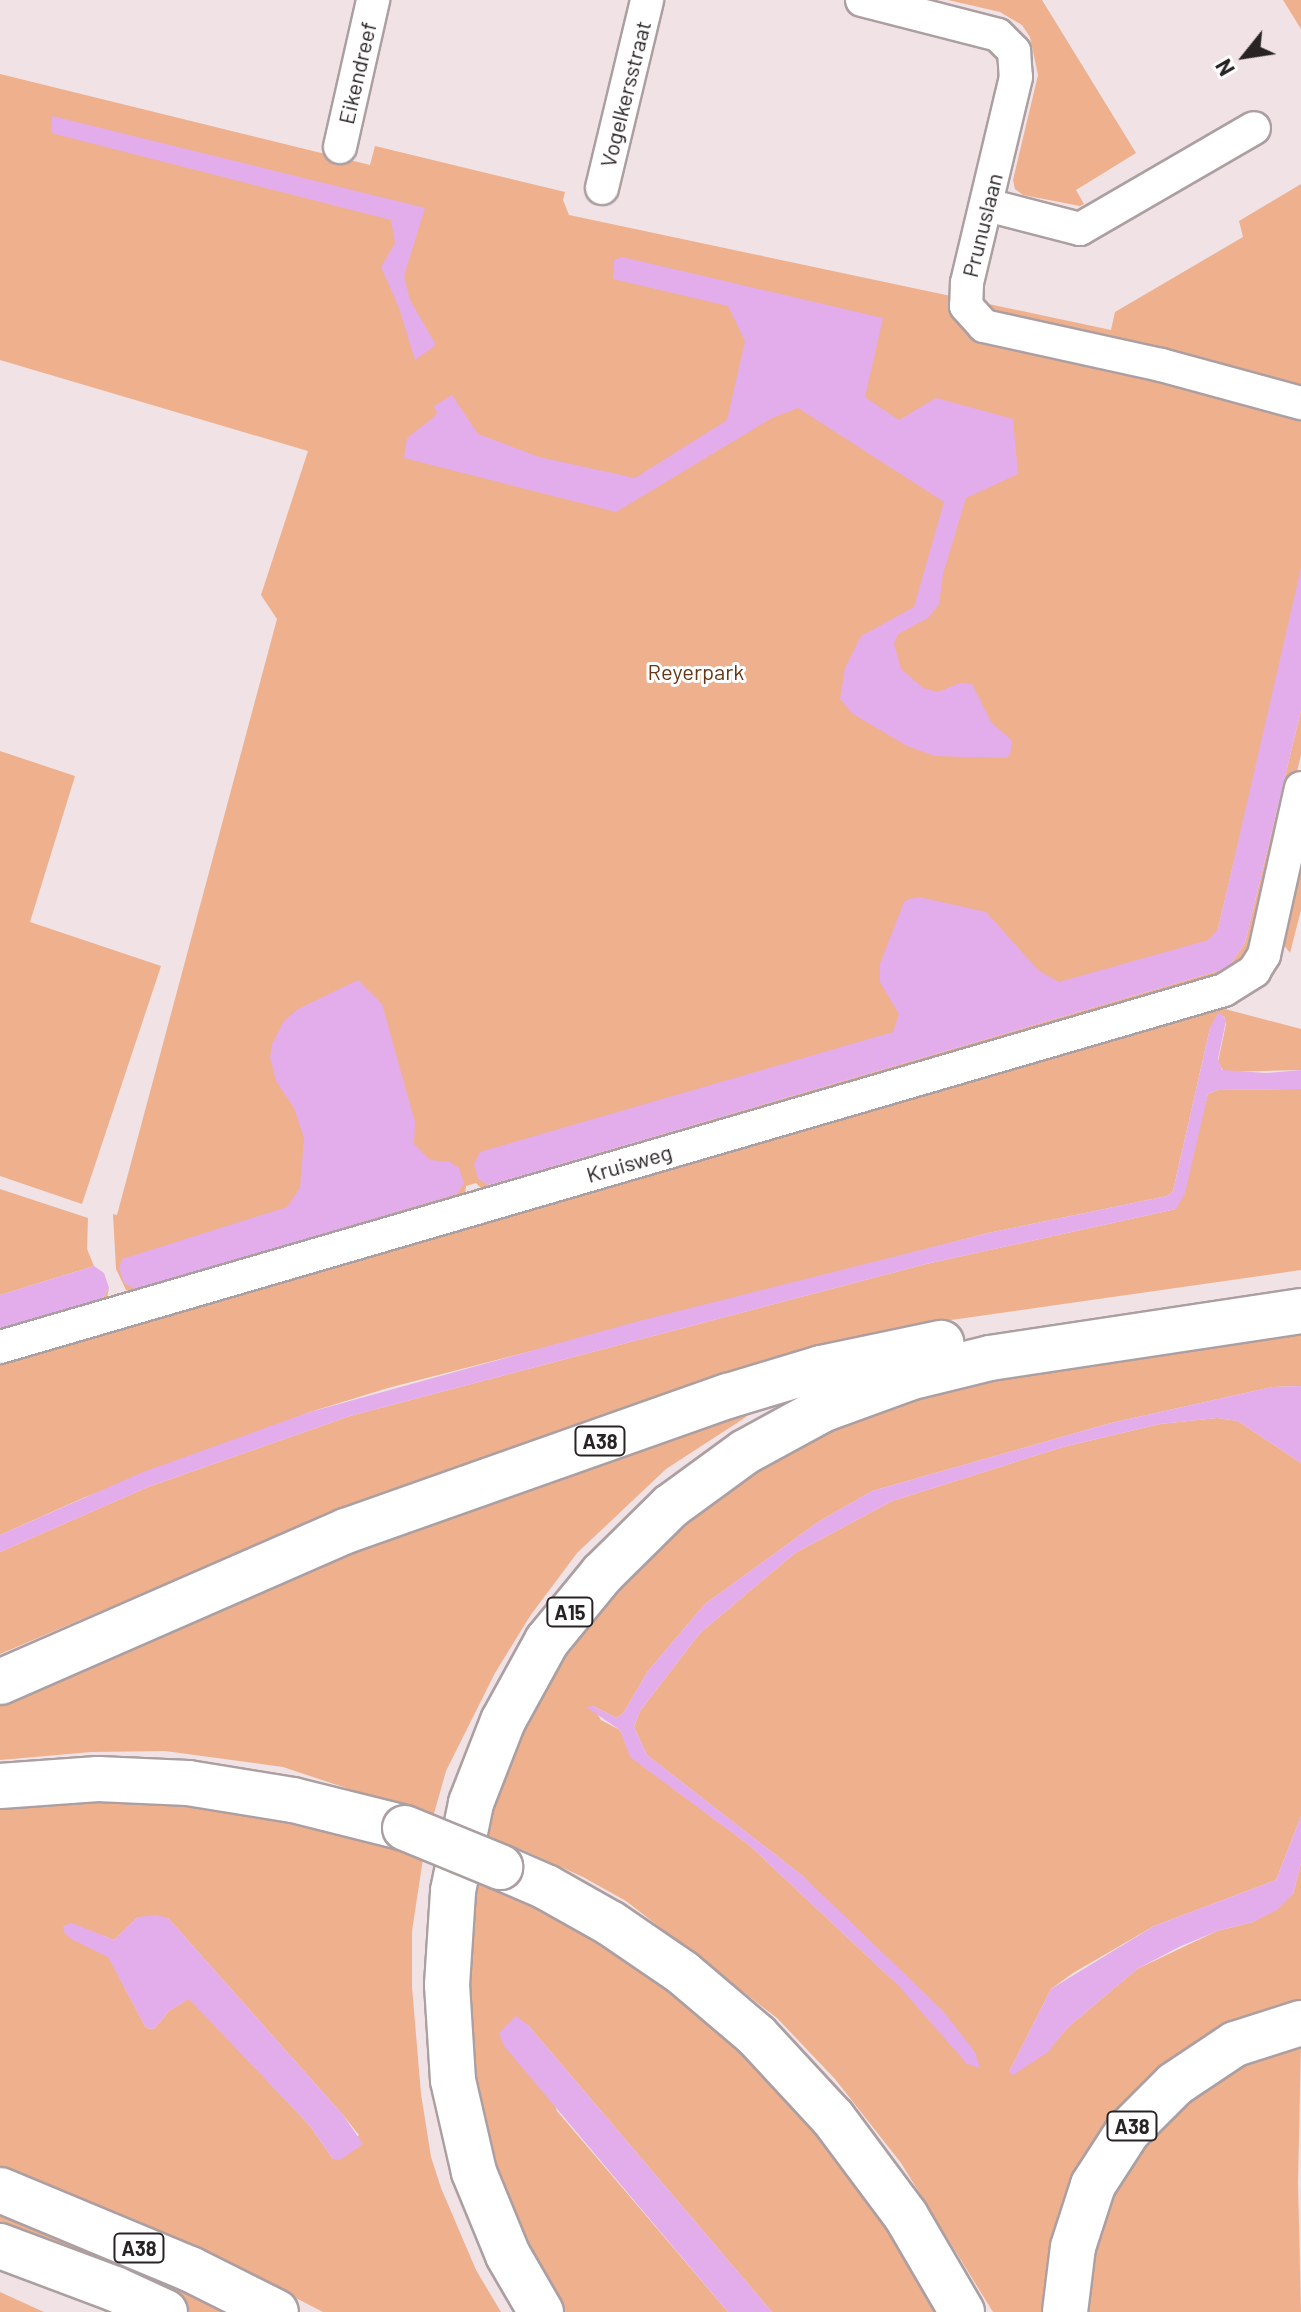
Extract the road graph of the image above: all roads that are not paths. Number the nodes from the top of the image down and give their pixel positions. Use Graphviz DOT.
graph roads {
  1 [pos="373,0"];
  2 [pos="647,0"];
  3 [pos="862,0"];
  4 [pos="896,4"];
  5 [pos="1254,128"];
  6 [pos="340,147"];
  7 [pos="602,188"];
  8 [pos="987,205"];
  9 [pos="1301,403"];
  10 [pos="1301,788"];
  11 [pos="1301,1311"];
  12 [pos="1231,1322"];
  13 [pos="0,1347"];
  14 [pos="0,1682"];
  15 [pos="0,1786"];
  16 [pos="1301,2023"];
  17 [pos="0,2190"];
  18 [pos="0,2246"];
  19 [pos="0,2266"];
  20 [pos="101,2312"];
  21 [pos="165,2312"];
  22 [pos="276,2312"];
  23 [pos="541,2312"];
  24 [pos="962,2312"];
  25 [pos="1065,2312"];
  1 -- 6 [label="street, Eikendreef"];
  2 -- 7 [label="street, Vogelkersstraat"];
  3 -- 4 [label="street, Prunuslaan"];
  4 -- 8 [label="street, Prunuslaan"];
  5 -- 8 [label="street"];
  8 -- 9 [label="street, Prunuslaan"];
  10 -- 13 [label="street, Kruisweg"];
  11 -- 12 [label="highway, A15"];
  12 -- 14 [label="highway, A38"];
  12 -- 23 [label="highway, A15"];
  15 -- 24 [label="highway, bridge"];
  16 -- 25 [label="highway, A38"];
  17 -- 22 [label="highway, A38"];
  18 -- 21 [label="highway, A38"];
  19 -- 20 [label="highway"];
}
